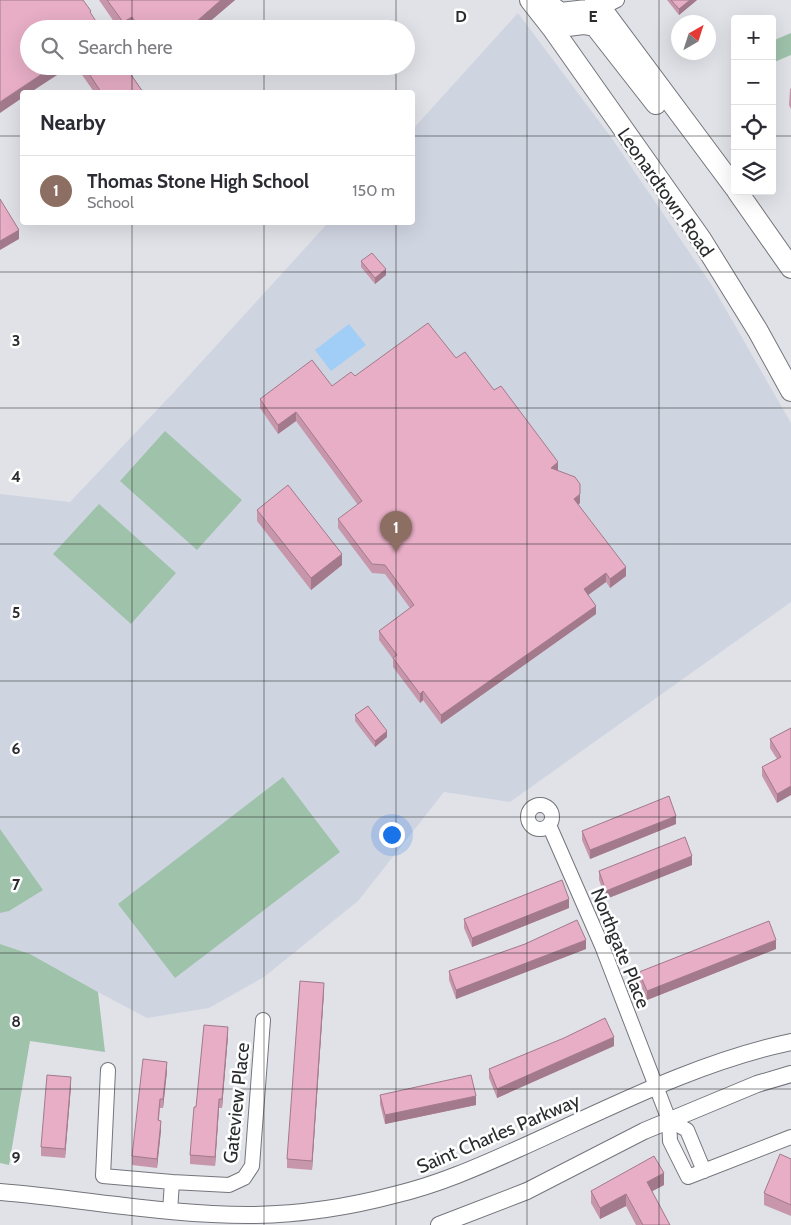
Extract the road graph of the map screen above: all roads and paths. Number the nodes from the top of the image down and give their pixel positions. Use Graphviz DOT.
graph roads {
  1 [pos="530,0"];
  2 [pos="544,0"];
  3 [pos="604,3"];
  4 [pos="552,28"];
  5 [pos="703,146"];
  6 [pos="731,183"];
  7 [pos="740,195"];
  8 [pos="791,268"];
  9 [pos="791,391"];
  10 [pos="549,825"];
  11 [pos="263,1020"];
  12 [pos="791,1042"];
  13 [pos="108,1070"];
  14 [pos="791,1074"];
  15 [pos="656,1086"];
  16 [pos="669,1120"];
  17 [pos="791,1137"];
  18 [pos="704,1170"];
  19 [pos="172,1182"];
  20 [pos="0,1192"];
  21 [pos="170,1211"];
  22 [pos="439,1225"];
  1 -- 4 [label="highway, Leonardtown Road"];
  2 -- 3 [label="highway"];
  3 -- 5 [label="highway"];
  4 -- 5 [label="highway"];
  4 -- 9 [label="highway, Leonardtown Road"];
  5 -- 6 [label="highway"];
  7 -- 8 [label="highway"];
  10 -- 15 [label="street, Northgate Place"];
  11 -- 19 [label="street, Gateview Place"];
  12 -- 15 [label="main road, Saint Charles Parkway"];
  13 -- 19 [label="street, Gateview Place"];
  14 -- 16 [label="main road"];
  15 -- 16 [label="street, Northgate Place"];
  15 -- 21 [label="main road, Saint Charles Parkway"];
  16 -- 18 [label="street"];
  16 -- 18 [label="street, Northgate Place"];
  16 -- 22 [label="main road"];
  17 -- 18 [label="street"];
  19 -- 21 [label="street"];
  20 -- 21 [label="main road, Saint Charles Parkway"];
}
